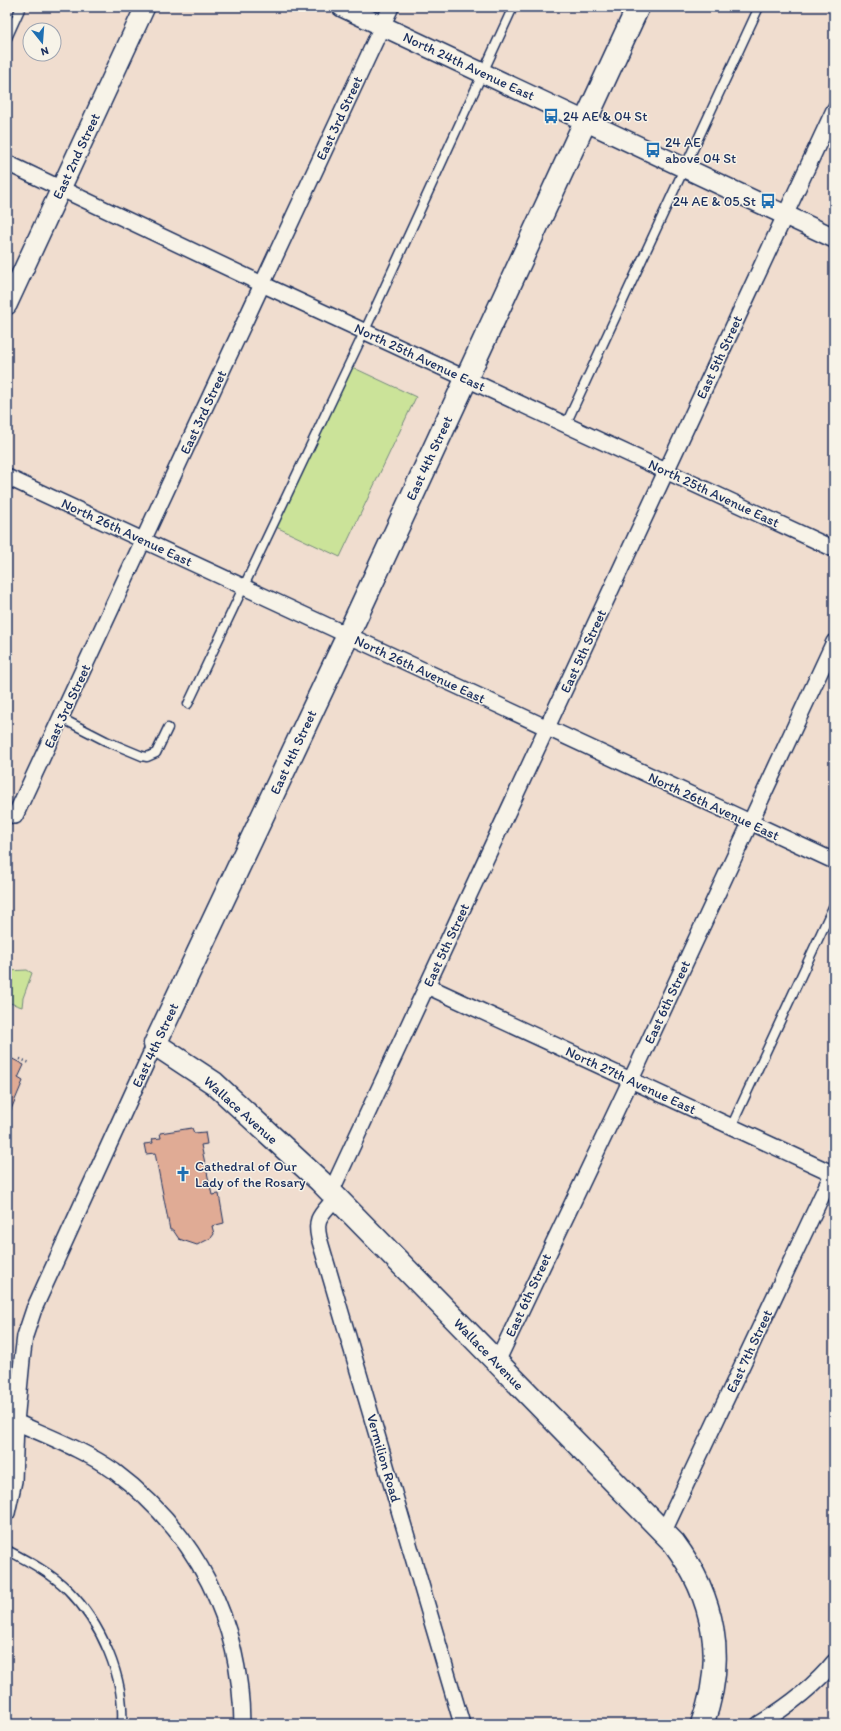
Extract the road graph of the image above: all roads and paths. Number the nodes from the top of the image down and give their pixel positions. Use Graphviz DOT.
graph roads {
  1 [pos="21,7"];
  2 [pos="145,7"];
  3 [pos="342,7"];
  4 [pos="391,7"];
  5 [pos="513,7"];
  6 [pos="638,7"];
  7 [pos="759,7"];
  8 [pos="382,26"];
  9 [pos="7,38"];
  10 [pos="483,73"];
  11 [pos="834,110"];
  12 [pos="584,121"];
  13 [pos="7,163"];
  14 [pos="684,168"];
  15 [pos="61,189"];
  16 [pos="785,216"];
  17 [pos="834,238"];
  18 [pos="262,284"];
  19 [pos="7,305"];
  20 [pos="364,331"];
  21 [pos="466,379"];
  22 [pos="566,424"];
  23 [pos="666,472"];
  24 [pos="7,477"];
  25 [pos="144,540"];
  26 [pos="834,549"];
  27 [pos="244,587"];
  28 [pos="348,635"];
  29 [pos="834,642"];
  30 [pos="188,704"];
  31 [pos="61,718"];
  32 [pos="168,728"];
  33 [pos="547,728"];
  34 [pos="14,816"];
  35 [pos="750,822"];
  36 [pos="834,861"];
  37 [pos="834,905"];
  38 [pos="427,986"];
  39 [pos="155,1044"];
  40 [pos="20,1058"];
  41 [pos="30,1063"];
  42 [pos="630,1080"];
  43 [pos="731,1127"];
  44 [pos="833,1172"];
  45 [pos="334,1195"];
  46 [pos="497,1362"];
  47 [pos="16,1422"];
  48 [pos="7,1513"];
  49 [pos="664,1532"];
  50 [pos="7,1550"];
  51 [pos="834,1662"];
  52 [pos="122,1724"];
  53 [pos="242,1724"];
  54 [pos="462,1724"];
  55 [pos="702,1724"];
  56 [pos="759,1724"];
  1 -- 9 [label="lane"];
  2 -- 15 [label="street, East 2nd Street"];
  3 -- 8 [label="street, North 24th Avenue East"];
  4 -- 8 [label="street, East 3rd Street"];
  5 -- 10 [label="lane"];
  6 -- 12 [label="main road, East 4th Street"];
  7 -- 14 [label="lane"];
  8 -- 10 [label="street, North 24th Avenue East"];
  8 -- 18 [label="street, East 3rd Street"];
  10 -- 12 [label="street, North 24th Avenue East"];
  10 -- 20 [label="lane"];
  11 -- 16 [label="street, East 5th Street"];
  12 -- 14 [label="street, North 24th Avenue East"];
  12 -- 21 [label="main road, East 4th Street"];
  13 -- 15 [label="street, North 25th Avenue East"];
  14 -- 16 [label="street, North 24th Avenue East"];
  14 -- 22 [label="lane"];
  15 -- 18 [label="street, North 25th Avenue East"];
  15 -- 19 [label="street, East 2nd Street"];
  16 -- 17 [label="street, North 24th Avenue East"];
  16 -- 23 [label="street, East 5th Street"];
  18 -- 20 [label="street, North 25th Avenue East"];
  18 -- 25 [label="street, East 3rd Street"];
  20 -- 21 [label="street, North 25th Avenue East"];
  20 -- 27 [label="lane"];
  21 -- 22 [label="street, North 25th Avenue East"];
  21 -- 28 [label="main road, East 4th Street"];
  22 -- 23 [label="street, North 25th Avenue East"];
  23 -- 26 [label="street, North 25th Avenue East"];
  23 -- 33 [label="street, East 5th Street"];
  24 -- 25 [label="street, North 26th Avenue East"];
  25 -- 27 [label="street, North 26th Avenue East"];
  25 -- 31 [label="street, East 3rd Street"];
  27 -- 28 [label="street, North 26th Avenue East"];
  27 -- 30 [label="lane"];
  28 -- 33 [label="street, North 26th Avenue East"];
  28 -- 39 [label="main road, East 4th Street"];
  29 -- 35 [label="street, East 6th Street"];
  31 -- 32 [label="lane"];
  31 -- 34 [label="street, East 3rd Street"];
  33 -- 35 [label="street, North 26th Avenue East"];
  33 -- 38 [label="street, East 5th Street"];
  35 -- 36 [label="street, North 26th Avenue East"];
  35 -- 42 [label="street, East 6th Street"];
  37 -- 43 [label="lane"];
  38 -- 42 [label="street, North 27th Avenue East"];
  38 -- 45 [label="street, East 5th Street"];
  39 -- 45 [label="main road, Wallace Avenue"];
  39 -- 47 [label="street, East 4th Street"];
  40 -- 41 [label="path"];
  42 -- 43 [label="street, North 27th Avenue East"];
  42 -- 46 [label="street, East 6th Street"];
  43 -- 44 [label="street, North 27th Avenue East"];
  44 -- 49 [label="street, East 7th Street"];
  45 -- 46 [label="main road, Wallace Avenue"];
  45 -- 54 [label="street, Vermilion Road"];
  46 -- 49 [label="main road, Wallace Avenue"];
  47 -- 48 [label="street, East 4th Street"];
  47 -- 53 [label="street"];
  49 -- 55 [label="main road, Wallace Avenue"];
  50 -- 52 [label="lane"];
  51 -- 56 [label="street"];
}
